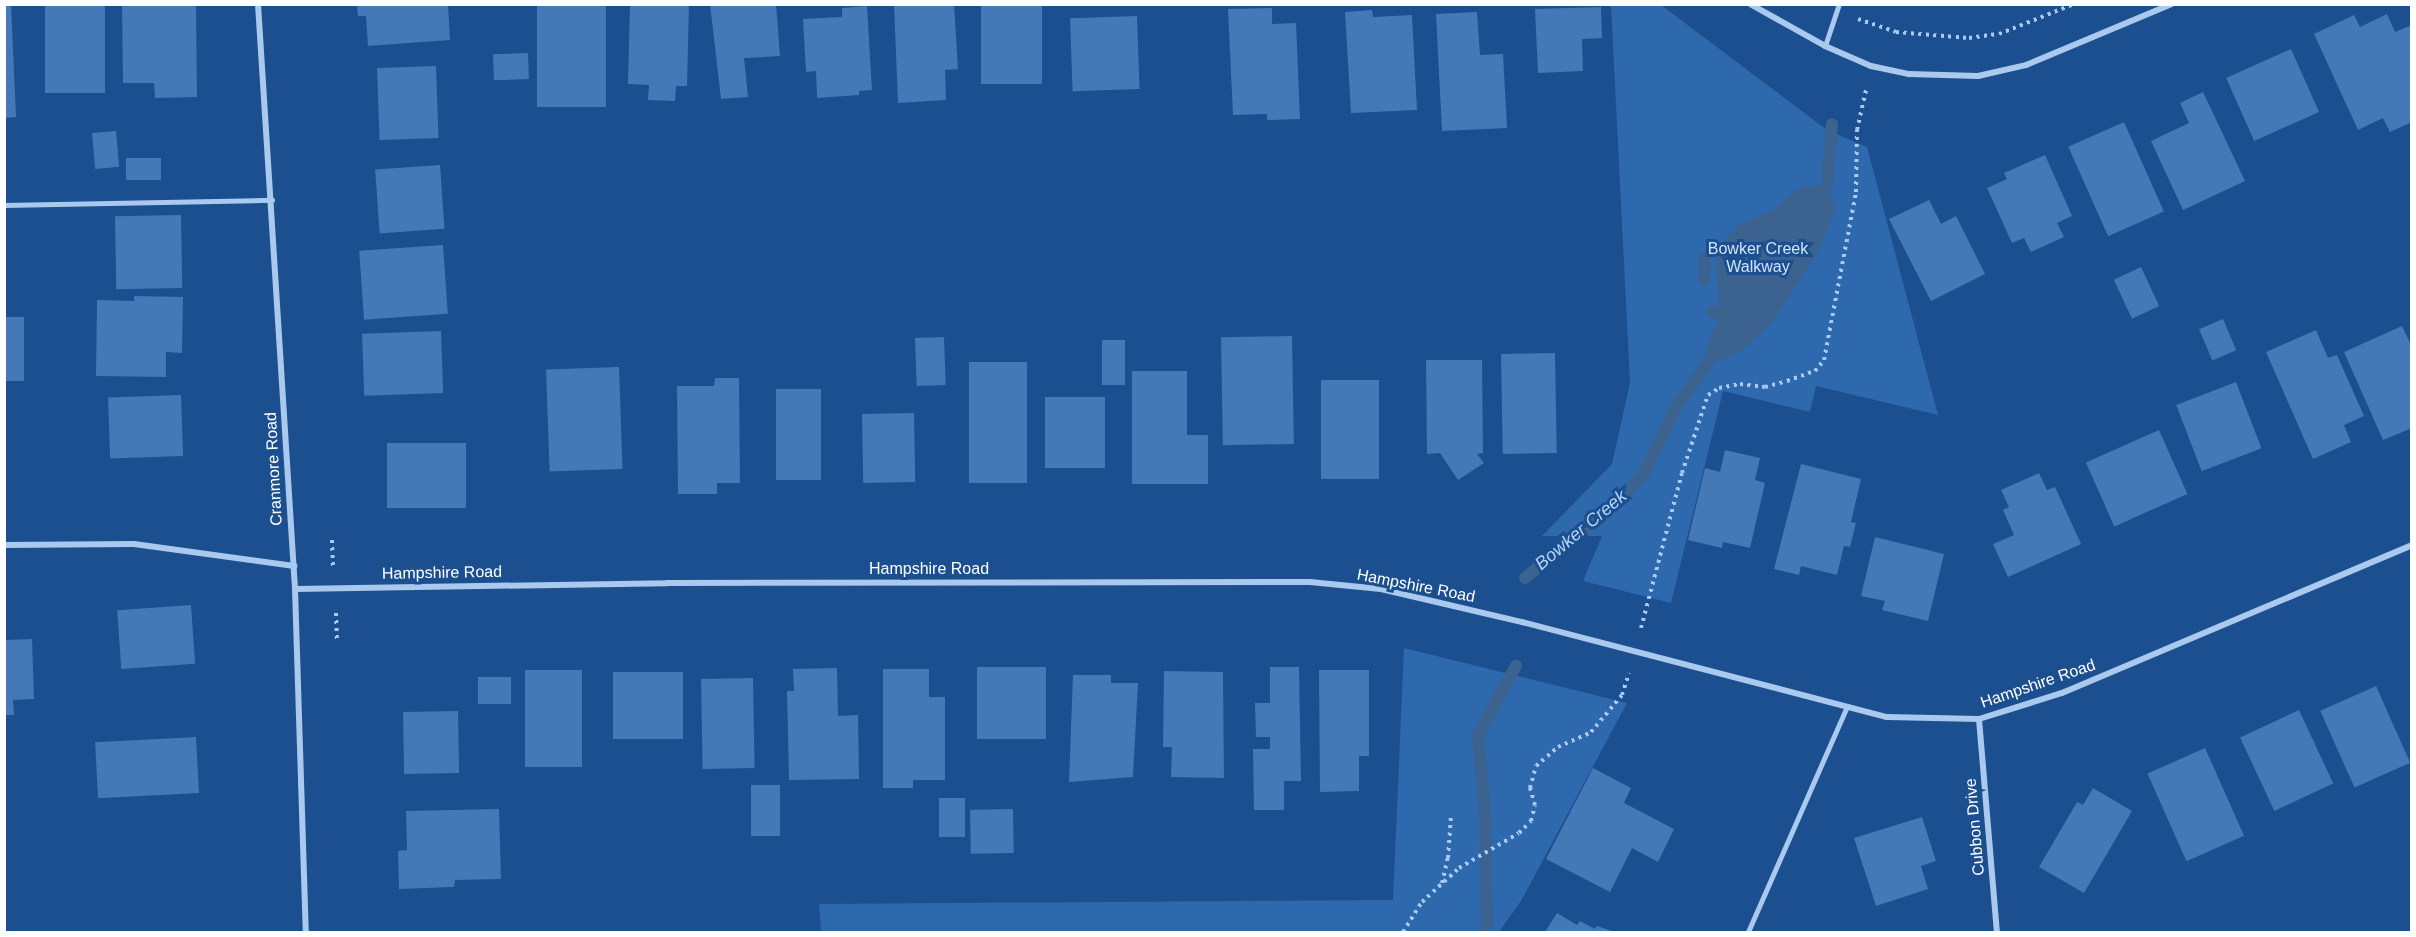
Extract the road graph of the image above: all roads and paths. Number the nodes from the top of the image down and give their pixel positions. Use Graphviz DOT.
graph roads {
  1 [pos="258,4"];
  2 [pos="1750,4"];
  3 [pos="2074,4"];
  4 [pos="2172,4"];
  5 [pos="1838,6"];
  6 [pos="1825,46"];
  7 [pos="1870,66"];
  8 [pos="272,200"];
  9 [pos="4,204"];
  10 [pos="4,545"];
  11 [pos="2412,545"];
  12 [pos="294,566"];
  13 [pos="296,589"];
  14 [pos="1635,649"];
  15 [pos="1847,707"];
  16 [pos="1979,718"];
  17 [pos="1451,815"];
  18 [pos="1441,884"];
  19 [pos="306,933"];
  20 [pos="1403,933"];
  21 [pos="1748,933"];
  22 [pos="1997,933"];
  1 -- 8 [label="street, Cranmore Road"];
  2 -- 6 [label="street"];
  3 -- 5 [label="path"];
  4 -- 7 [label="street"];
  5 -- 6 [label="lane"];
  6 -- 7 [label="street"];
  7 -- 14 [label="path"];
  8 -- 9 [label="lane"];
  8 -- 12 [label="street, Cranmore Road"];
  10 -- 12 [label="street"];
  11 -- 16 [label="street, Hampshire Road"];
  12 -- 13 [label="street, Cranmore Road"];
  13 -- 14 [label="street, Hampshire Road"];
  13 -- 19 [label="street, Cranmore Road"];
  14 -- 15 [label="street, Hampshire Road"];
  14 -- 18 [label="path"];
  15 -- 16 [label="street, Hampshire Road"];
  15 -- 21 [label="lane"];
  16 -- 22 [label="street, Cubbon Drive"];
  17 -- 18 [label="path"];
  18 -- 20 [label="path"];
}
